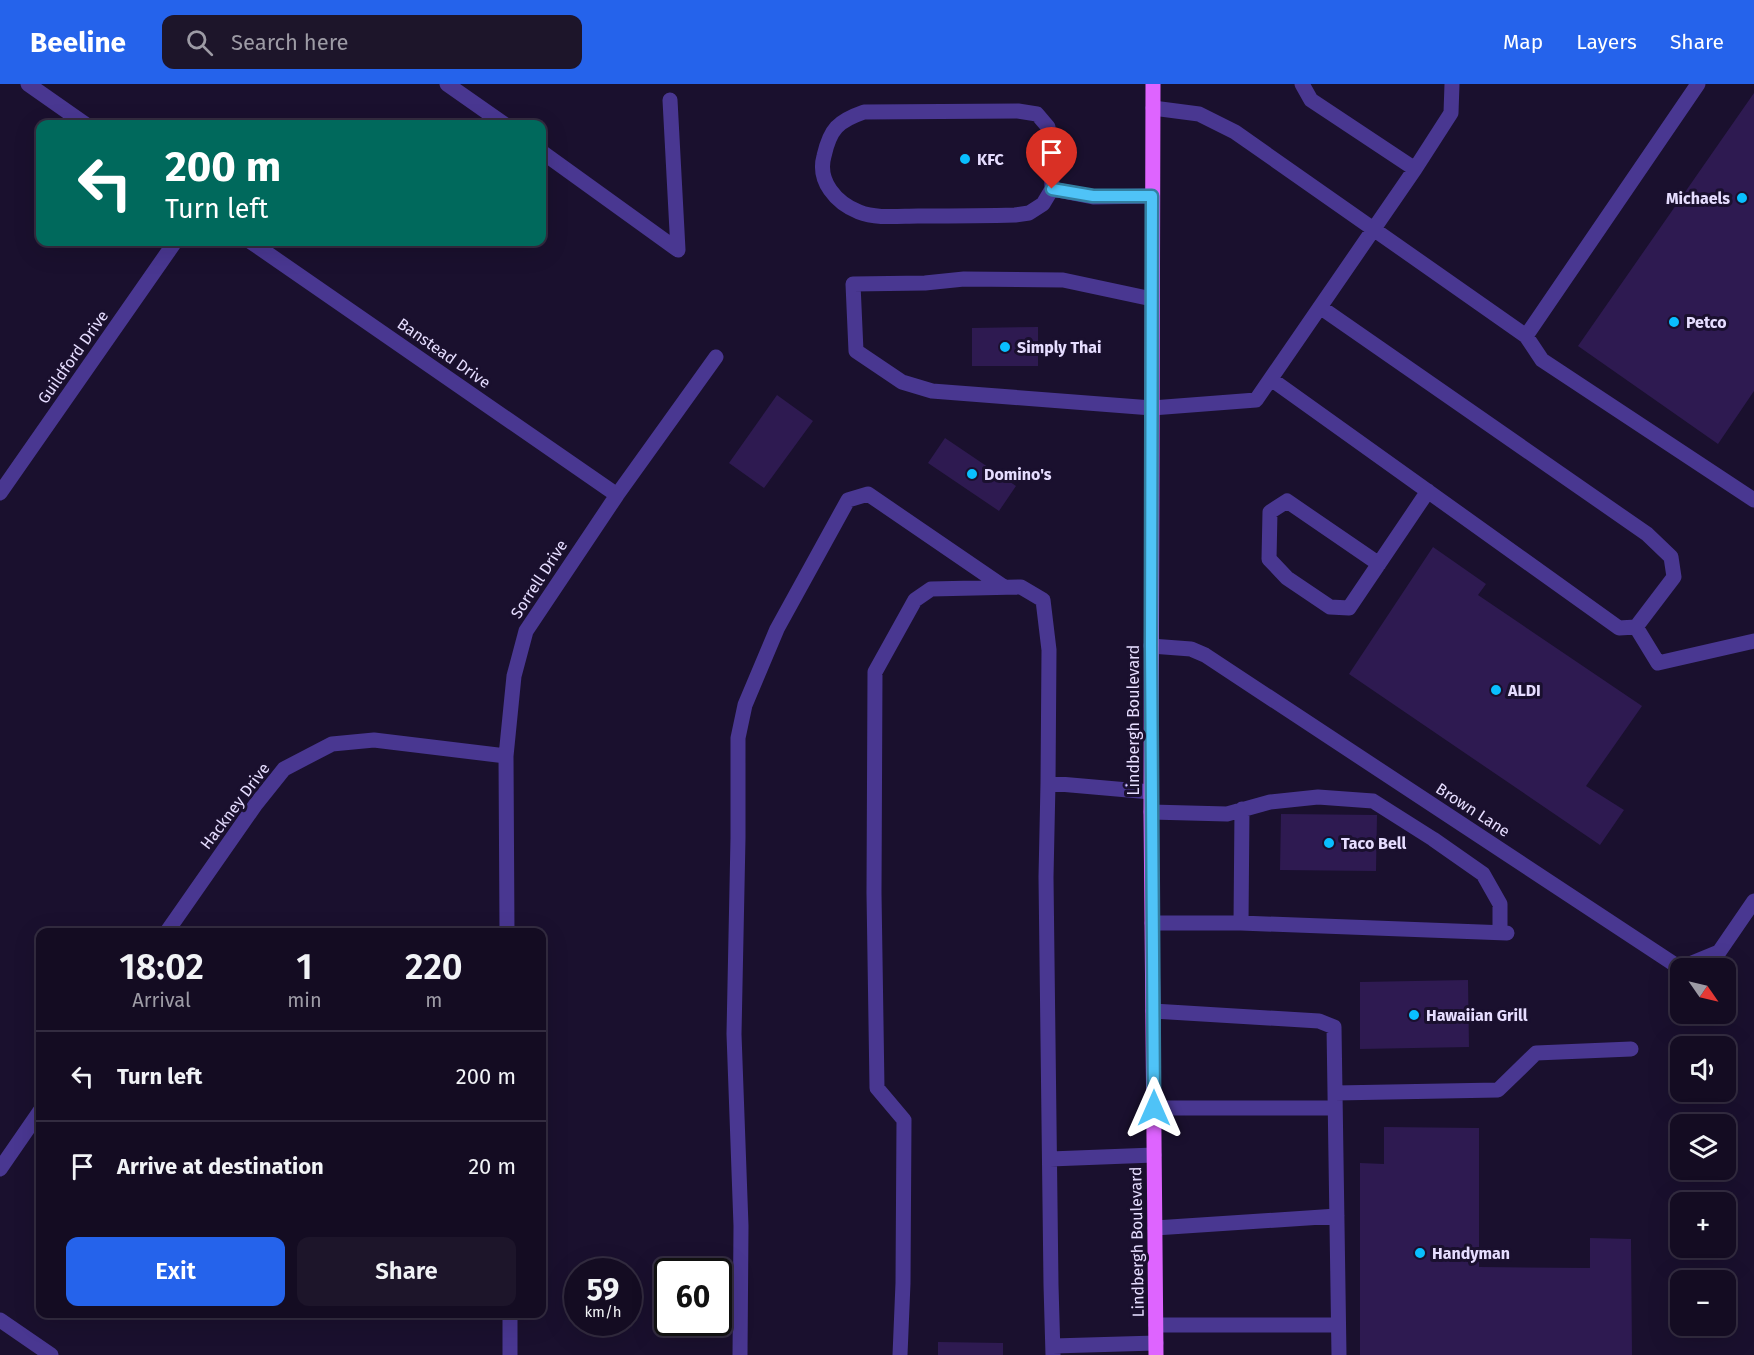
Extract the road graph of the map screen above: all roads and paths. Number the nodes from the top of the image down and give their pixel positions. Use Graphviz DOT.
graph roads {
  1 [pos="28,84"];
  2 [pos="447,84"];
  3 [pos="1153,84"];
  4 [pos="1302,84"];
  5 [pos="1452,84"];
  6 [pos="1698,84"];
  7 [pos="670,100"];
  8 [pos="1153,108"];
  9 [pos="79,120"];
  10 [pos="498,120"];
  11 [pos="546,155"];
  12 [pos="1415,169"];
  13 [pos="1052,189"];
  14 [pos="1152,196"];
  15 [pos="1372,230"];
  16 [pos="172,246"];
  17 [pos="257,246"];
  18 [pos="1152,299"];
  19 [pos="1320,307"];
  20 [pos="1526,336"];
  21 [pos="716,357"];
  22 [pos="1271,379"];
  23 [pos="1152,408"];
  24 [pos="1428,491"];
  25 [pos="0,493"];
  26 [pos="616,495"];
  27 [pos="1754,500"];
  28 [pos="1379,564"];
  29 [pos="1005,587"];
  30 [pos="1635,627"];
  31 [pos="1754,641"];
  32 [pos="1151,646"];
  33 [pos="506,756"];
  34 [pos="1048,783"];
  35 [pos="1151,792"];
  36 [pos="1242,809"];
  37 [pos="1151,812"];
  38 [pos="1754,901"];
  39 [pos="1241,923"];
  40 [pos="1152,924"];
  41 [pos="169,928"];
  42 [pos="507,928"];
  43 [pos="1153,1011"];
  44 [pos="1631,1049"];
  45 [pos="1335,1100"];
  46 [pos="1154,1108"];
  47 [pos="36,1117"];
  48 [pos="1154,1155"];
  49 [pos="1050,1160"];
  50 [pos="0,1168"];
  51 [pos="1337,1216"];
  52 [pos="1155,1228"];
  53 [pos="510,1318"];
  54 [pos="0,1320"];
  55 [pos="1156,1325"];
  56 [pos="1338,1325"];
  57 [pos="1156,1349"];
  58 [pos="1053,1350"];
  59 [pos="51,1355"];
  60 [pos="510,1355"];
  61 [pos="740,1355"];
  62 [pos="900,1355"];
  63 [pos="1339,1355"];
  1 -- 9 [label="street"];
  2 -- 10 [label="street"];
  3 -- 8 [label="main road, Lindbergh Boulevard"];
  4 -- 12 [label="street"];
  5 -- 12 [label="street"];
  6 -- 20 [label="street"];
  7 -- 11 [label="street"];
  8 -- 14 [label="main road, Lindbergh Boulevard"];
  8 -- 15 [label="street"];
  12 -- 15 [label="street"];
  13 -- 13 [label="street"];
  13 -- 14 [label="street"];
  14 -- 18 [label="main road, Lindbergh Boulevard"];
  15 -- 19 [label="street"];
  15 -- 20 [label="street"];
  16 -- 25 [label="street, Guildford Drive"];
  17 -- 26 [label="street, Banstead Drive"];
  18 -- 23 [label="main road, Lindbergh Boulevard"];
  18 -- 23 [label="street"];
  19 -- 22 [label="street"];
  19 -- 30 [label="street"];
  20 -- 27 [label="street"];
  21 -- 26 [label="street, Sorrell Drive"];
  22 -- 23 [label="street"];
  22 -- 24 [label="street"];
  23 -- 32 [label="main road, Lindbergh Boulevard"];
  24 -- 28 [label="street"];
  24 -- 30 [label="street"];
  26 -- 33 [label="street, Sorrell Drive"];
  28 -- 28 [label="street"];
  29 -- 34 [label="street"];
  29 -- 61 [label="street"];
  29 -- 62 [label="street"];
  30 -- 31 [label="street"];
  32 -- 35 [label="main road, Lindbergh Boulevard"];
  32 -- 38 [label="street, Brown Lane"];
  33 -- 41 [label="street, Hackney Drive"];
  33 -- 42 [label="street, Sorrell Drive"];
  34 -- 35 [label="street"];
  34 -- 49 [label="street"];
  35 -- 37 [label="main road, Lindbergh Boulevard"];
  36 -- 37 [label="street"];
  36 -- 39 [label="street"];
  36 -- 39 [label="street"];
  37 -- 40 [label="main road, Lindbergh Boulevard"];
  39 -- 40 [label="street"];
  40 -- 43 [label="main road, Lindbergh Boulevard"];
  43 -- 45 [label="street"];
  43 -- 46 [label="main road, Lindbergh Boulevard"];
  44 -- 45 [label="street"];
  45 -- 46 [label="street"];
  45 -- 51 [label="street"];
  46 -- 48 [label="main road, Lindbergh Boulevard"];
  47 -- 50 [label="street"];
  48 -- 49 [label="street"];
  48 -- 52 [label="main road, Lindbergh Boulevard"];
  49 -- 58 [label="street"];
  51 -- 52 [label="street"];
  51 -- 56 [label="street"];
  52 -- 55 [label="main road, Lindbergh Boulevard"];
  53 -- 60 [label="street"];
  54 -- 59 [label="street"];
  55 -- 56 [label="street"];
  55 -- 57 [label="main road, Lindbergh Boulevard"];
  56 -- 63 [label="street"];
  57 -- 58 [label="street"];
}
